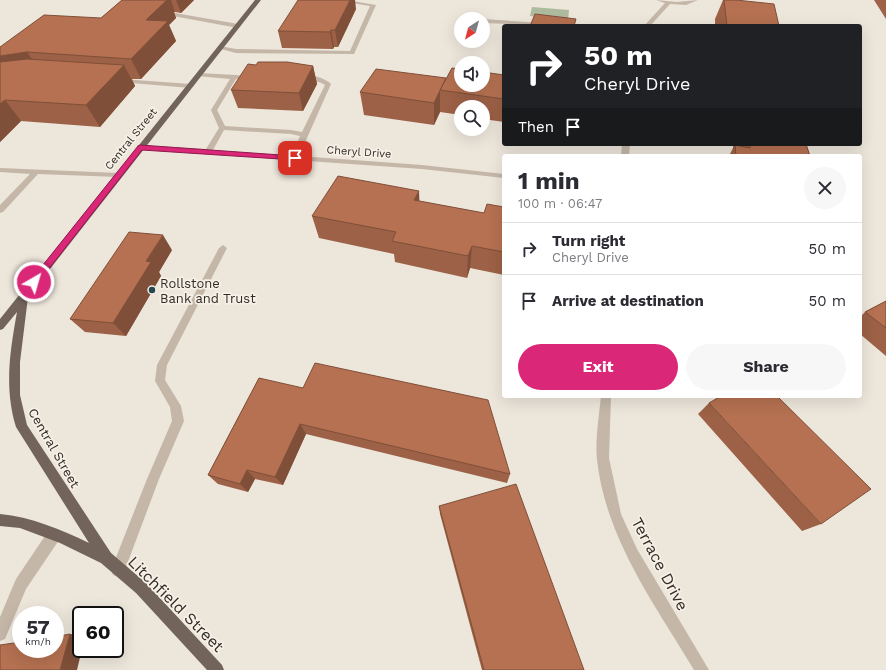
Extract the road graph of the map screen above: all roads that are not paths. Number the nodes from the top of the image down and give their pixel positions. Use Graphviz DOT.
graph roads {
  1 [pos="258,0"];
  2 [pos="336,0"];
  3 [pos="659,0"];
  4 [pos="695,0"];
  5 [pos="668,3"];
  6 [pos="175,15"];
  7 [pos="490,21"];
  8 [pos="528,24"];
  9 [pos="649,24"];
  10 [pos="238,26"];
  11 [pos="220,48"];
  12 [pos="200,75"];
  13 [pos="234,77"];
  14 [pos="293,77"];
  15 [pos="260,78"];
  16 [pos="113,80"];
  17 [pos="191,86"];
  18 [pos="222,128"];
  19 [pos="304,135"];
  20 [pos="140,147"];
  21 [pos="208,152"];
  22 [pos="295,158"];
  23 [pos="0,170"];
  24 [pos="37,171"];
  25 [pos="118,175"];
  26 [pos="502,176"];
  27 [pos="0,210"];
  28 [pos="223,248"];
  29 [pos="24,294"];
  30 [pos="1,324"];
  31 [pos="606,398"];
  32 [pos="0,520"];
  33 [pos="54,535"];
  34 [pos="106,558"];
  35 [pos="118,570"];
  36 [pos="0,634"];
  37 [pos="217,670"];
  38 [pos="702,670"];
  1 -- 10 [label="main road, Central Street"];
  2 -- 11 [label="street"];
  3 -- 5 [label="street"];
  4 -- 5 [label="street"];
  5 -- 9 [label="street"];
  6 -- 10 [label="street"];
  7 -- 8 [label="street"];
  10 -- 11 [label="main road, Central Street"];
  11 -- 12 [label="main road, Central Street"];
  12 -- 13 [label="street"];
  12 -- 17 [label="main road, Central Street"];
  13 -- 15 [label="street"];
  13 -- 18 [label="street"];
  14 -- 19 [label="street"];
  16 -- 17 [label="street"];
  17 -- 20 [label="main road, Central Street"];
  18 -- 19 [label="street"];
  18 -- 21 [label="street"];
  19 -- 22 [label="street"];
  20 -- 21 [label="street, Cheryl Drive"];
  20 -- 25 [label="main road, Central Street"];
  21 -- 22 [label="street, Cheryl Drive"];
  22 -- 26 [label="street, Cheryl Drive"];
  23 -- 24 [label="street"];
  24 -- 25 [label="street"];
  24 -- 27 [label="street"];
  25 -- 29 [label="main road, Central Street"];
  28 -- 35 [label="street"];
  29 -- 30 [label="main road, Central Street"];
  29 -- 34 [label="main road, Central Street"];
  31 -- 38 [label="street, Terrace Drive"];
  32 -- 33 [label="main road, Litchfield Street"];
  33 -- 34 [label="main road, Litchfield Street"];
  33 -- 36 [label="street"];
  34 -- 35 [label="main road, Litchfield Street"];
  35 -- 37 [label="main road, Litchfield Street"];
}
